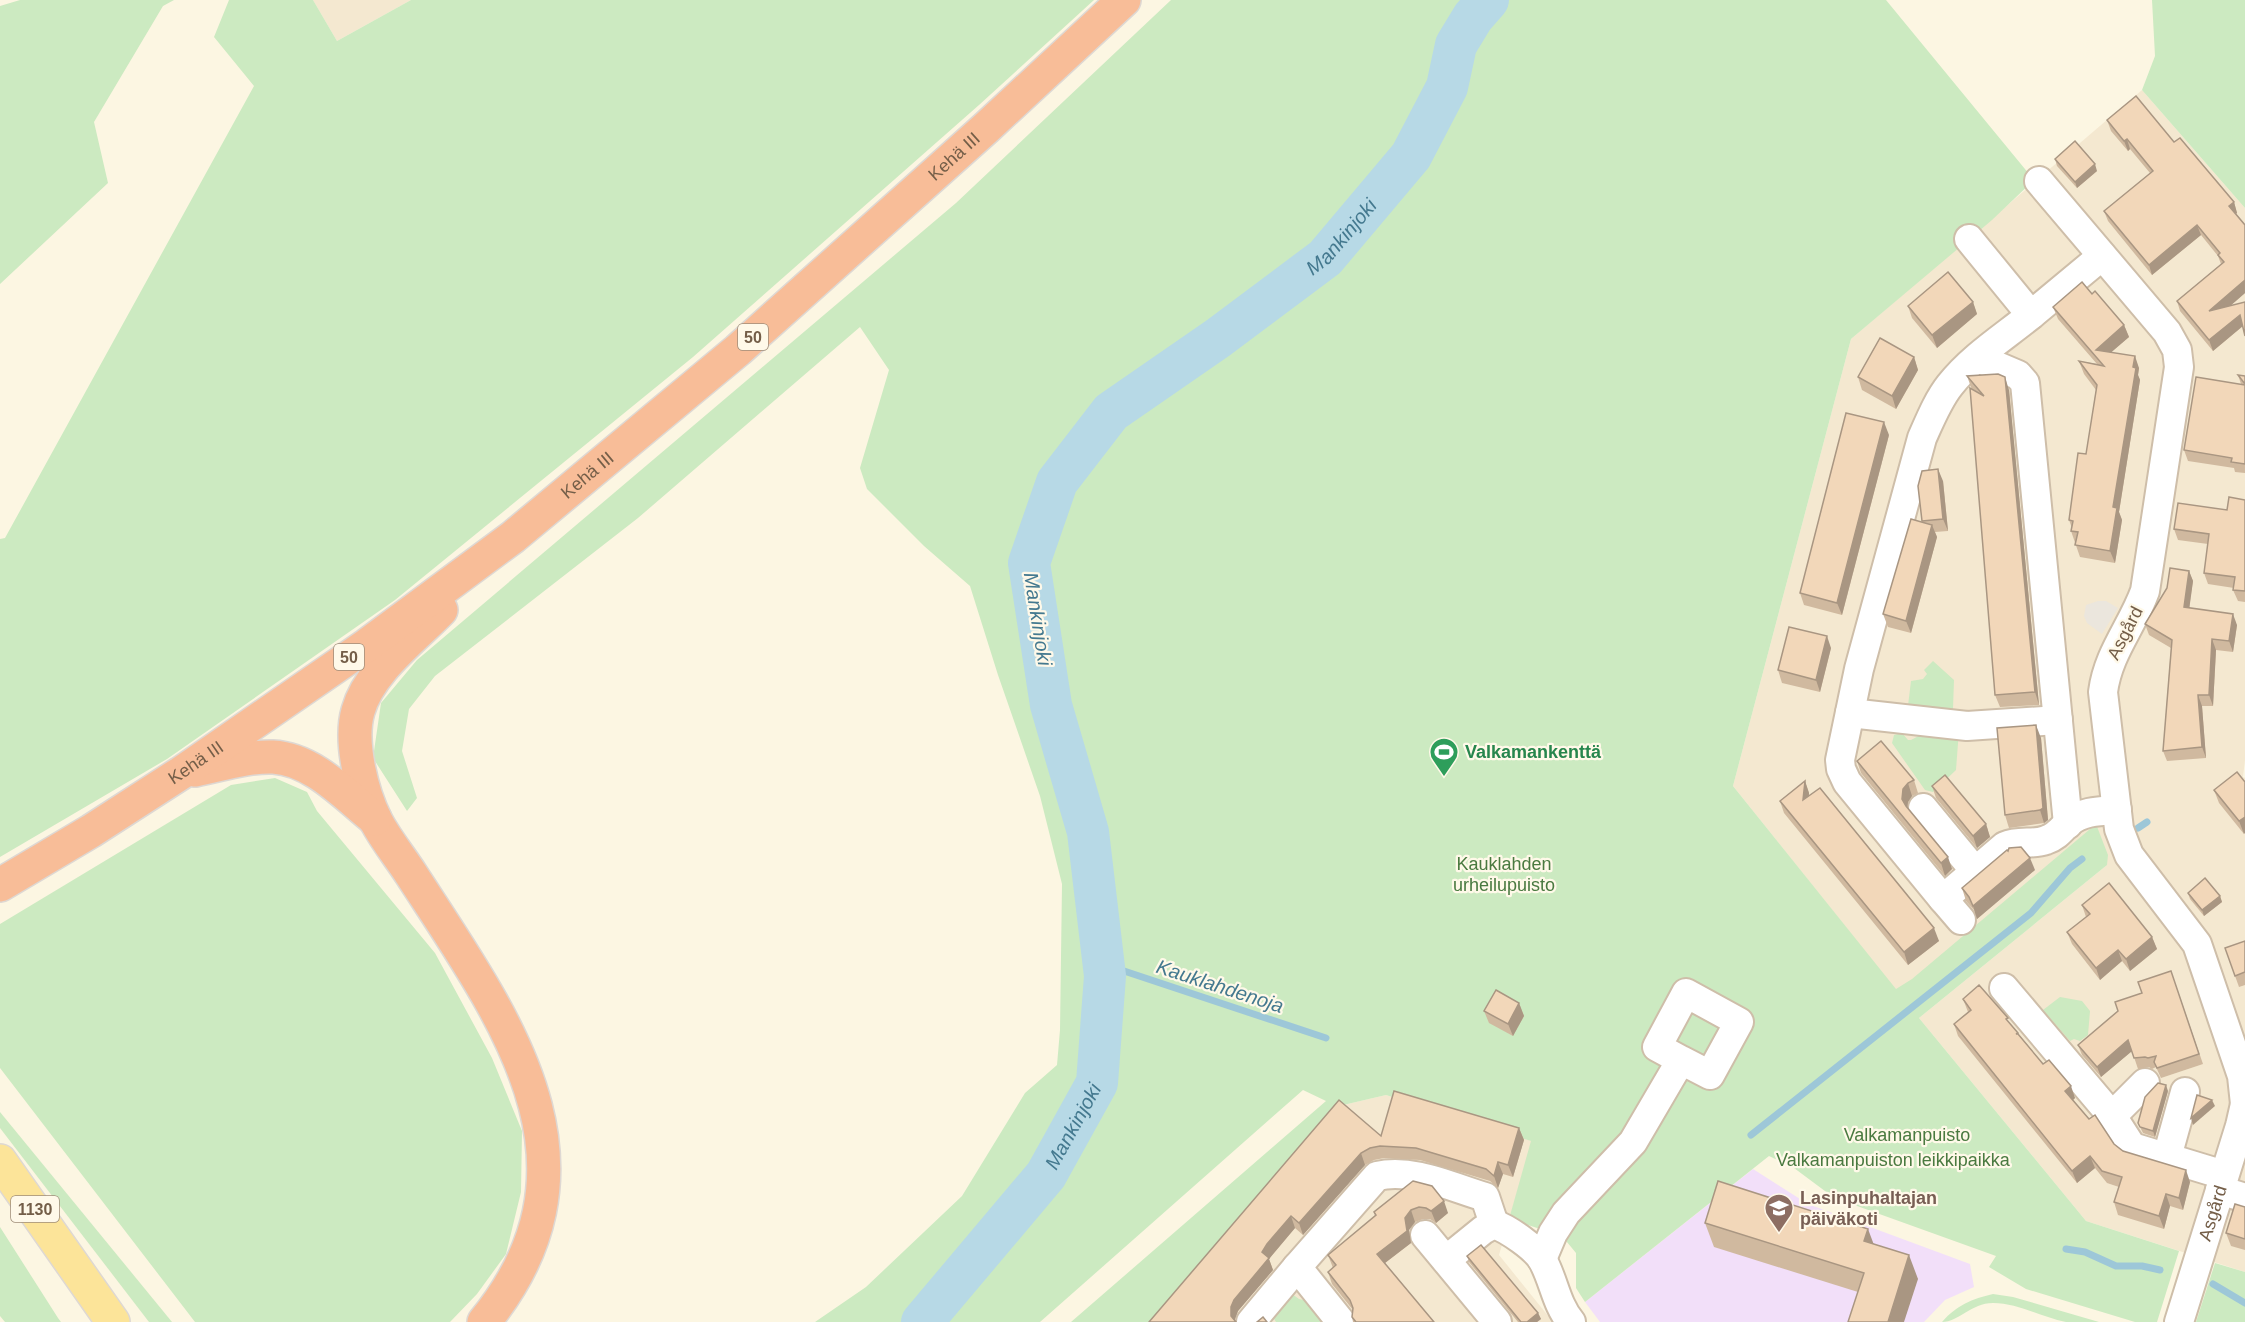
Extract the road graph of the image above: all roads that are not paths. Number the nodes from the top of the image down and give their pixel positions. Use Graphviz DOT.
graph roads {
  1 [pos="1124,0"];
  2 [pos="2039,181"];
  3 [pos="1969,239"];
  4 [pos="2102,256"];
  5 [pos="2031,315"];
  6 [pos="1978,358"];
  7 [pos="513,537"];
  8 [pos="1850,712"];
  9 [pos="2058,720"];
  10 [pos="181,773"];
  11 [pos="1923,808"];
  12 [pos="2117,810"];
  13 [pos="376,820"];
  14 [pos="2068,824"];
  15 [pos="1975,871"];
  16 [pos="0,885"];
  17 [pos="1943,899"];
  18 [pos="1961,920"];
  19 [pos="2004,988"];
  20 [pos="1681,1060"];
  21 [pos="2145,1083"];
  22 [pos="2185,1092"];
  23 [pos="2245,1104"];
  24 [pos="2112,1116"];
  25 [pos="2167,1157"];
  26 [pos="0,1161"];
  27 [pos="2229,1188"];
  28 [pos="1494,1224"];
  29 [pos="1425,1235"];
  30 [pos="1542,1259"];
  31 [pos="1446,1260"];
  32 [pos="1297,1267"];
  33 [pos="112,1322"];
  34 [pos="484,1322"];
  35 [pos="1251,1322"];
  36 [pos="1341,1322"];
  37 [pos="1497,1322"];
  38 [pos="1571,1322"];
  39 [pos="2179,1322"];
  1 -- 7 [label="highway, Kehä III / 50"];
  2 -- 4 [label="street, Asgård"];
  3 -- 5 [label="street"];
  4 -- 5 [label="street"];
  4 -- 12 [label="street, Asgård"];
  5 -- 6 [label="street"];
  6 -- 8 [label="street"];
  6 -- 9 [label="street"];
  7 -- 10 [label="highway, Kehä III / 50"];
  7 -- 13 [label="highway"];
  8 -- 9 [label="street"];
  8 -- 17 [label="street"];
  9 -- 14 [label="street"];
  10 -- 13 [label="highway"];
  10 -- 16 [label="highway, Kehä III / 50"];
  11 -- 15 [label="street"];
  12 -- 14 [label="street"];
  12 -- 23 [label="street, Asgård"];
  13 -- 34 [label="highway"];
  14 -- 15 [label="street"];
  15 -- 17 [label="street"];
  17 -- 18 [label="street"];
  19 -- 24 [label="street"];
  20 -- 30 [label="street"];
  21 -- 24 [label="street"];
  22 -- 25 [label="street"];
  23 -- 27 [label="street, Asgård"];
  24 -- 25 [label="street"];
  25 -- 27 [label="street"];
  26 -- 33 [label="main road, 1130"];
  27 -- 39 [label="street, Asgård"];
  28 -- 30 [label="street"];
  28 -- 31 [label="street"];
  28 -- 32 [label="street"];
  29 -- 31 [label="street"];
  30 -- 38 [label="street"];
  31 -- 37 [label="street"];
  32 -- 35 [label="street"];
  32 -- 36 [label="street"];
}
